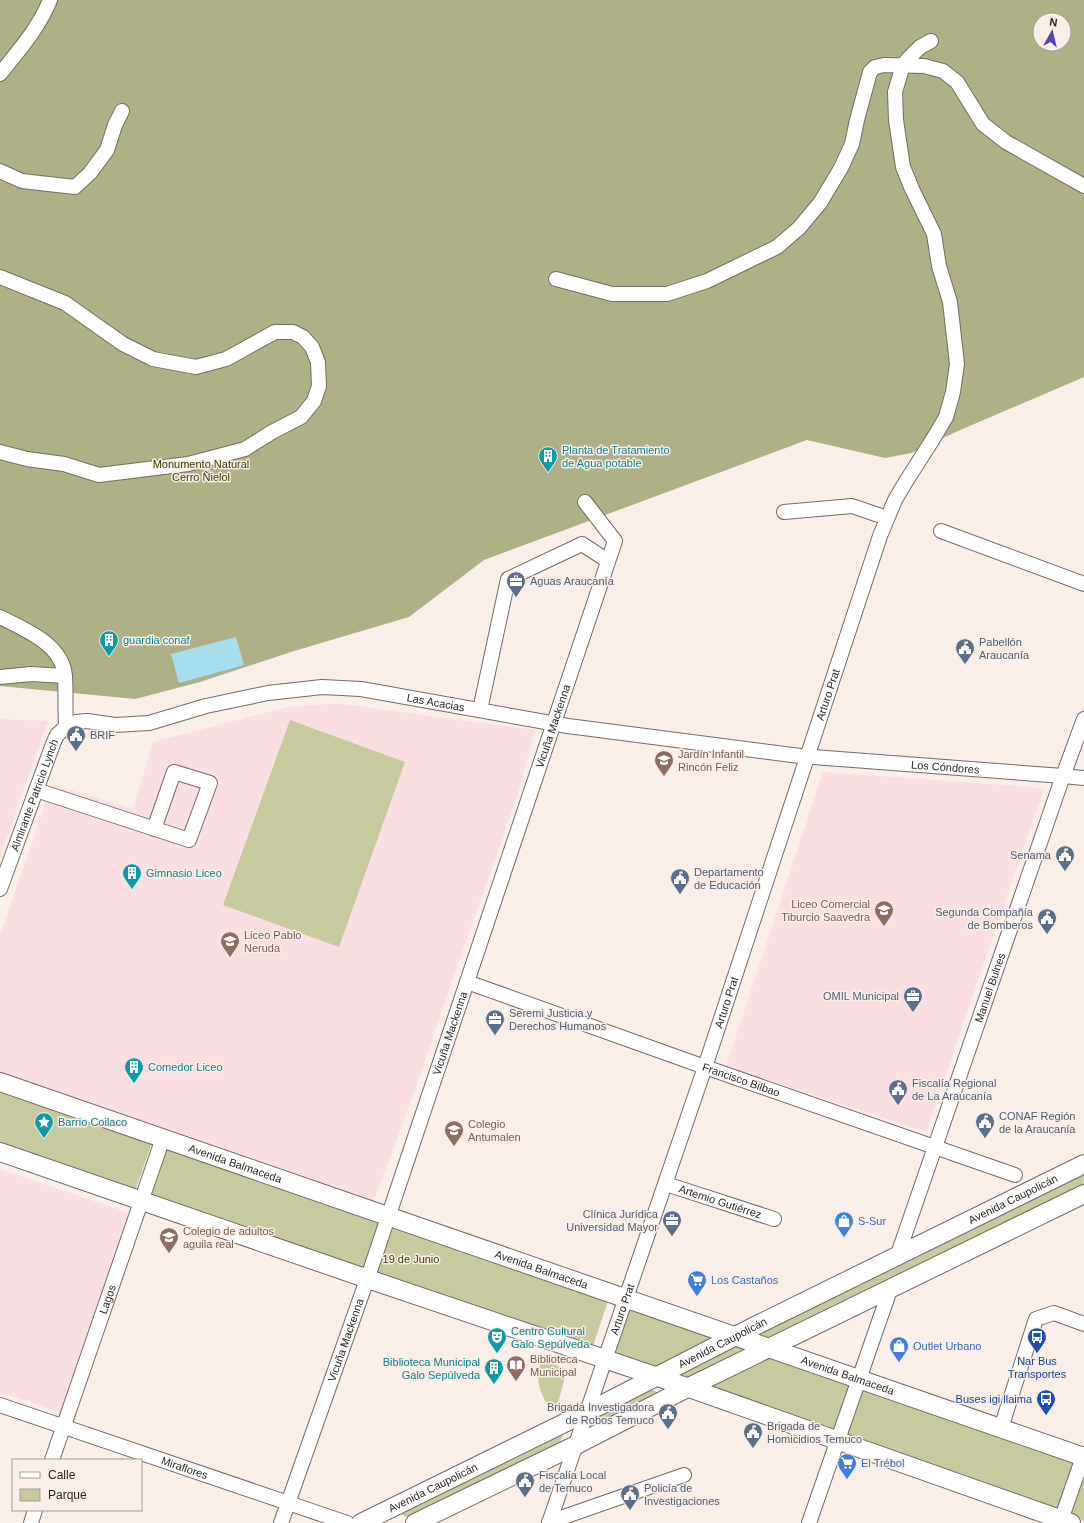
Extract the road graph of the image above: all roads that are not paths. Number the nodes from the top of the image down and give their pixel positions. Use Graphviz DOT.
graph roads {
  1 [pos="50,0"];
  2 [pos="931,41"];
  3 [pos="903,65"];
  4 [pos="0,74"];
  5 [pos="122,111"];
  6 [pos="0,171"];
  7 [pos="1084,186"];
  8 [pos="0,277"];
  9 [pos="556,279"];
  10 [pos="0,452"];
  11 [pos="585,502"];
  12 [pos="784,512"];
  13 [pos="887,518"];
  14 [pos="941,531"];
  15 [pos="608,561"];
  16 [pos="1084,584"];
  17 [pos="0,617"];
  18 [pos="65,676"];
  19 [pos="0,677"];
  20 [pos="480,710"];
  21 [pos="1084,719"];
  22 [pos="554,723"];
  23 [pos="66,727"];
  24 [pos="807,757"];
  25 [pos="1063,776"];
  26 [pos="1084,778"];
  27 [pos="36,790"];
  28 [pos="154,829"];
  29 [pos="0,889"];
  30 [pos="467,982"];
  31 [pos="705,1067"];
  32 [pos="0,1082"];
  33 [pos="163,1138"];
  34 [pos="936,1146"];
  35 [pos="0,1152"];
  36 [pos="1084,1164"];
  37 [pos="1015,1175"];
  38 [pos="666,1184"];
  39 [pos="1082,1196"];
  40 [pos="140,1201"];
  41 [pos="388,1217"];
  42 [pos="774,1219"];
  43 [pos="920,1246"];
  44 [pos="897,1257"];
  45 [pos="368,1279"];
  46 [pos="891,1288"];
  47 [pos="626,1299"];
  48 [pos="1084,1324"];
  49 [pos="736,1336"];
  50 [pos="771,1348"];
  51 [pos="605,1359"];
  52 [pos="658,1377"];
  53 [pos="859,1379"];
  54 [pos="687,1388"];
  55 [pos="0,1405"];
  56 [pos="587,1412"];
  57 [pos="63,1427"];
  58 [pos="1000,1428"];
  59 [pos="838,1441"];
  60 [pos="576,1445"];
  61 [pos="1084,1456"];
  62 [pos="52,1459"];
  63 [pos="684,1475"];
  64 [pos="287,1504"];
  65 [pos="35,1511"];
  66 [pos="1064,1522"];
  67 [pos="31,1523"];
  68 [pos="281,1523"];
  69 [pos="347,1523"];
  70 [pos="361,1523"];
  71 [pos="415,1523"];
  72 [pos="549,1523"];
  73 [pos="809,1523"];
  1 -- 4 [label="street"];
  2 -- 3 [label="street"];
  3 -- 7 [label="street"];
  3 -- 9 [label="street"];
  3 -- 13 [label="street, Arturo Prat"];
  5 -- 6 [label="street"];
  8 -- 10 [label="street"];
  11 -- 15 [label="street, Vicuña Mackenna"];
  12 -- 13 [label="street"];
  13 -- 24 [label="street, Arturo Prat"];
  14 -- 16 [label="street"];
  15 -- 20 [label="street"];
  15 -- 22 [label="street, Vicuña Mackenna"];
  17 -- 18 [label="street"];
  18 -- 19 [label="street"];
  18 -- 23 [label="street"];
  20 -- 22 [label="street, Las Acacias"];
  20 -- 23 [label="street, Las Acacias"];
  21 -- 25 [label="street, Manuel Bulnes"];
  22 -- 24 [label="street, Las Acacias"];
  22 -- 30 [label="street, Vicuña Mackenna"];
  23 -- 27 [label="street, Almirante Patricio Lynch"];
  24 -- 25 [label="street, Los Cóndores"];
  24 -- 31 [label="street, Arturo Prat"];
  25 -- 26 [label="street, Los Cóndores"];
  25 -- 34 [label="street, Manuel Bulnes"];
  27 -- 28 [label="street"];
  27 -- 29 [label="street, Almirante Patricio Lynch"];
  28 -- 28 [label="street"];
  30 -- 31 [label="street, Francisco Bilbao"];
  30 -- 41 [label="street, Vicuña Mackenna"];
  31 -- 34 [label="street, Francisco Bilbao"];
  31 -- 38 [label="street, Arturo Prat"];
  32 -- 33 [label="main road, Avenida Balmaceda"];
  33 -- 40 [label="street, Lagos"];
  33 -- 41 [label="main road, Avenida Balmaceda"];
  34 -- 37 [label="street, Francisco Bilbao"];
  34 -- 44 [label="street, Manuel Bulnes"];
  35 -- 40 [label="main road"];
  36 -- 43 [label="main road, Avenida Caupolicán"];
  38 -- 42 [label="street, Artemio Gutiérrez"];
  38 -- 47 [label="street, Arturo Prat"];
  39 -- 46 [label="main road"];
  40 -- 45 [label="main road"];
  40 -- 57 [label="street, Lagos"];
  41 -- 45 [label="street, Vicuña Mackenna"];
  41 -- 47 [label="main road, Avenida Balmaceda"];
  43 -- 44 [label="main road, Avenida Caupolicán"];
  43 -- 46 [label="main road"];
  44 -- 49 [label="main road, Avenida Caupolicán"];
  45 -- 51 [label="main road"];
  45 -- 64 [label="street, Vicuña Mackenna"];
  46 -- 50 [label="main road"];
  46 -- 53 [label="street"];
  47 -- 49 [label="main road, Avenida Balmaceda"];
  47 -- 51 [label="street, Arturo Prat"];
  48 -- 58 [label="street"];
  49 -- 50 [label="main road, Avenida Balmaceda"];
  49 -- 52 [label="main road, Avenida Caupolicán"];
  50 -- 53 [label="main road, Avenida Balmaceda"];
  50 -- 54 [label="main road"];
  51 -- 52 [label="main road"];
  51 -- 56 [label="street, Arturo Prat"];
  52 -- 54 [label="main road"];
  52 -- 56 [label="main road, Avenida Caupolicán"];
  53 -- 58 [label="main road, Avenida Balmaceda"];
  53 -- 59 [label="street"];
  54 -- 59 [label="main road"];
  54 -- 60 [label="main road"];
  55 -- 57 [label="street, Miraflores"];
  56 -- 60 [label="street, Arturo Prat"];
  56 -- 70 [label="main road, Avenida Caupolicán"];
  57 -- 62 [label="street, Lagos"];
  57 -- 64 [label="street, Miraflores"];
  58 -- 61 [label="main road, Avenida Balmaceda"];
  59 -- 66 [label="main road"];
  59 -- 73 [label="street"];
  60 -- 71 [label="main road"];
  60 -- 72 [label="street, Arturo Prat"];
  61 -- 66 [label="street"];
  63 -- 72 [label="street"];
  64 -- 68 [label="street, Vicuña Mackenna"];
  64 -- 69 [label="street, Miraflores"];
  65 -- 67 [label="street"];
}
